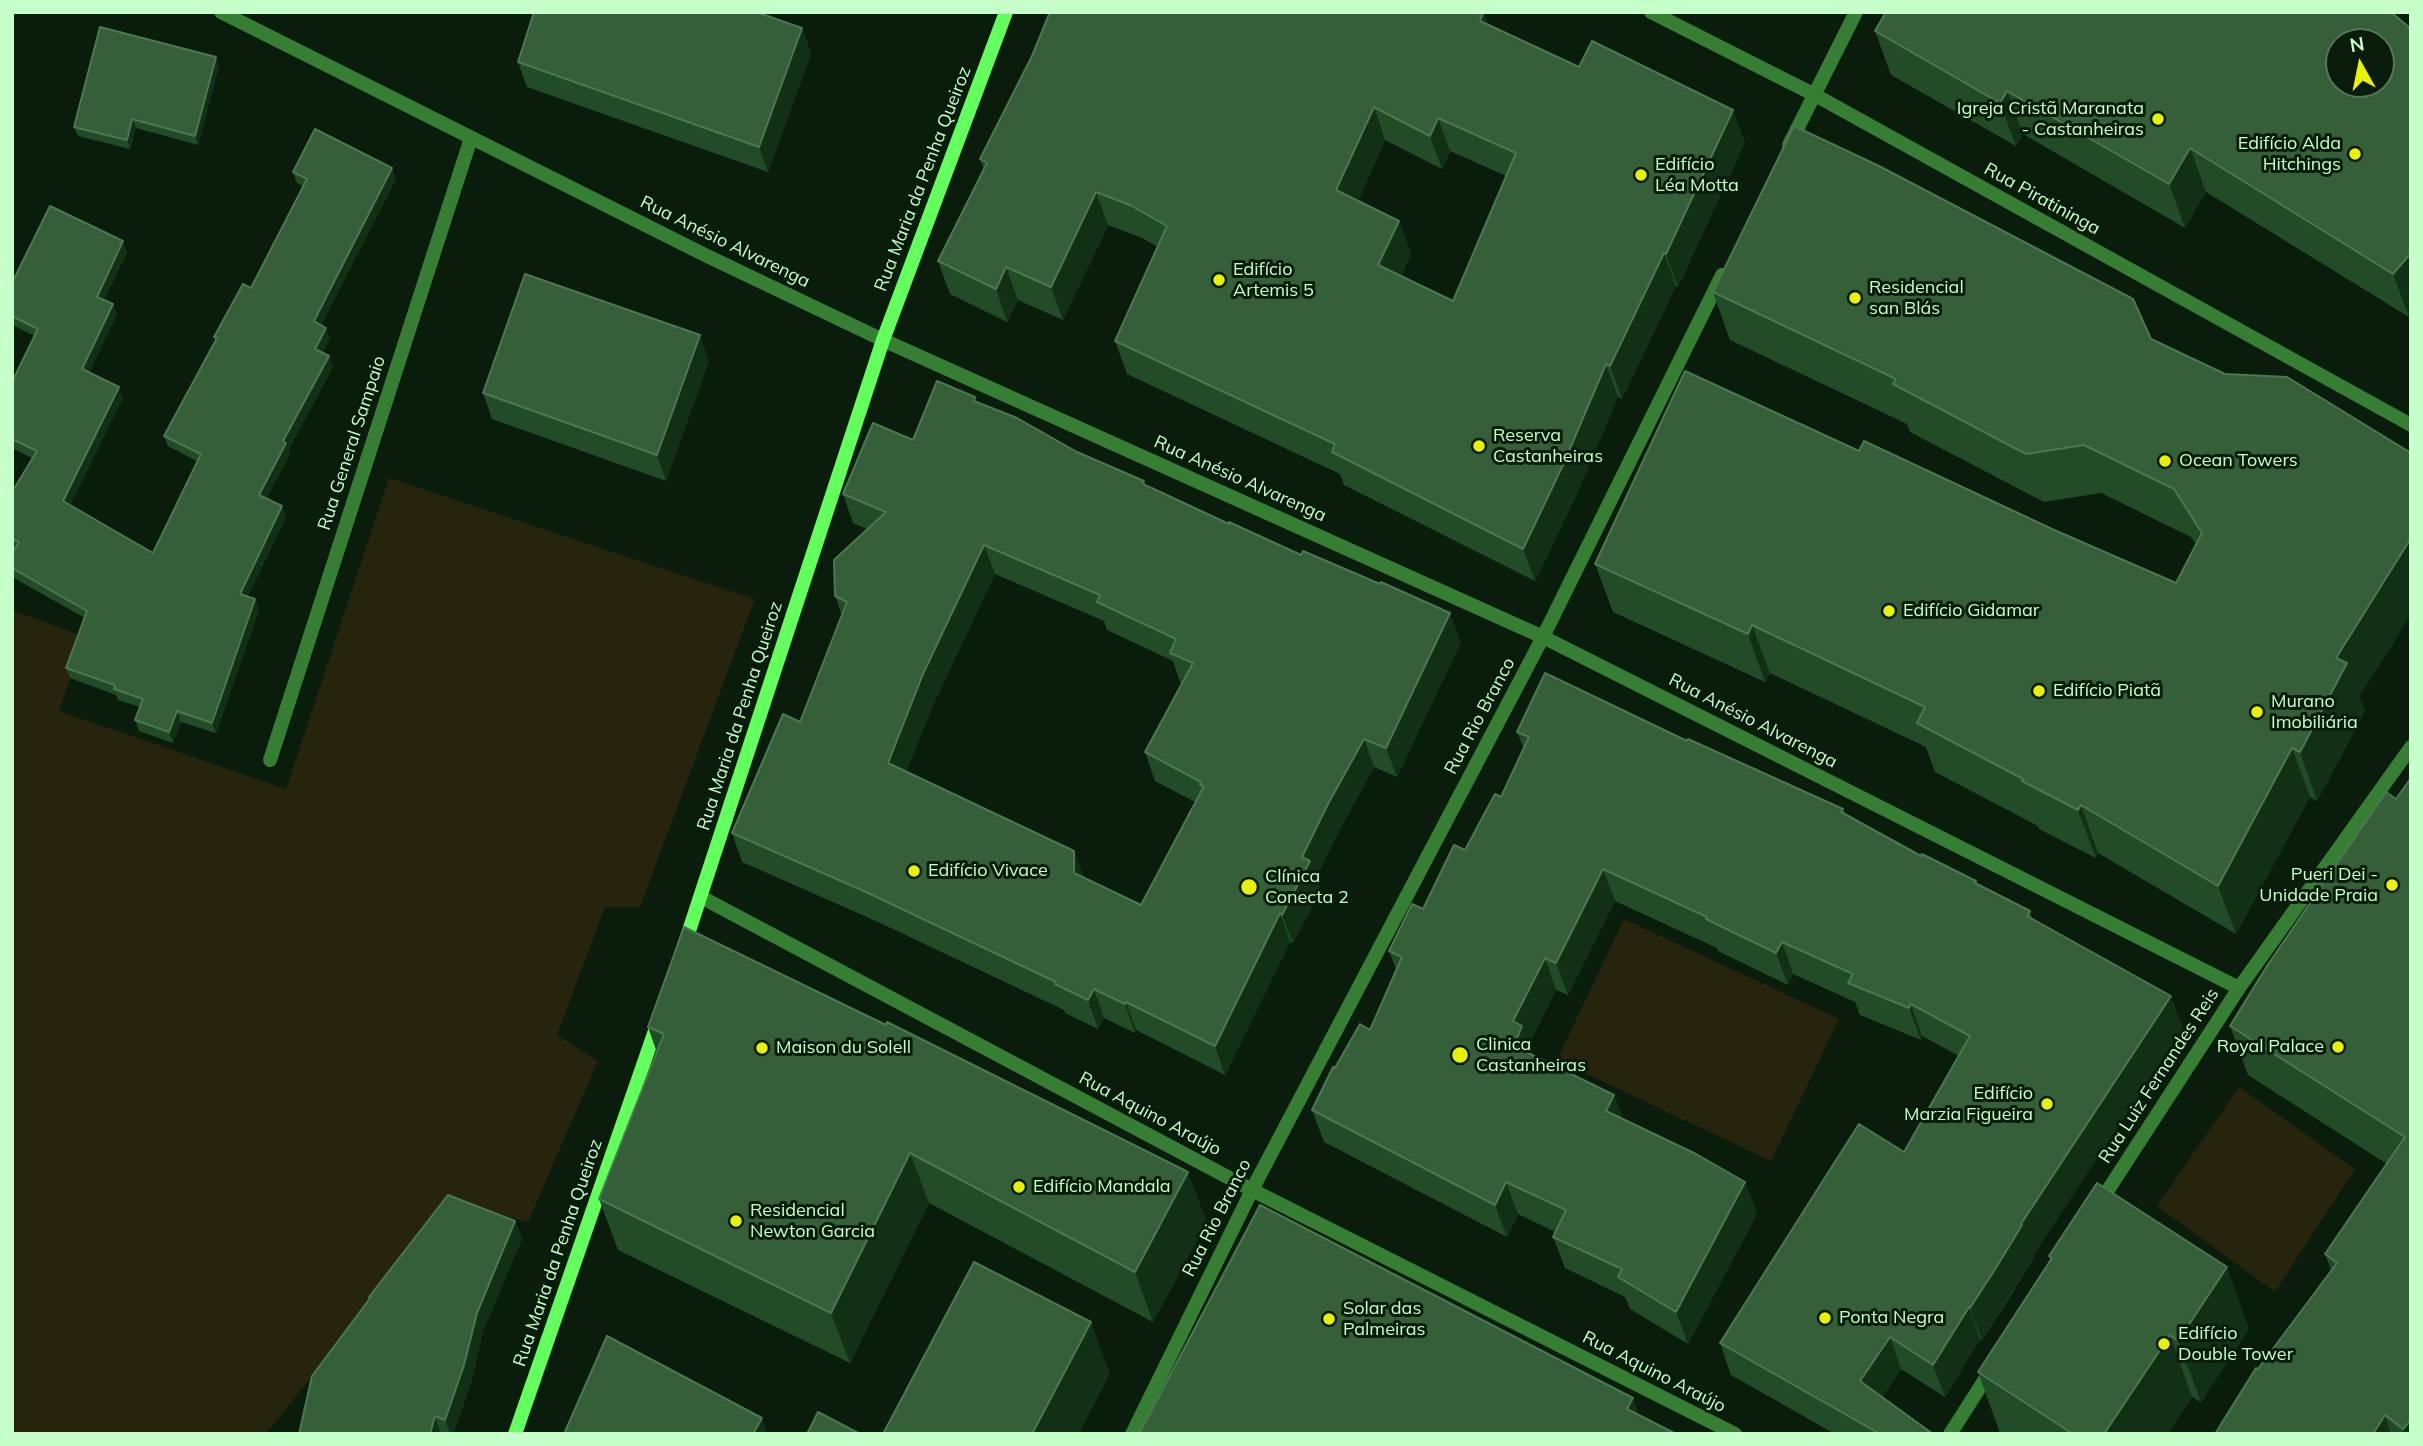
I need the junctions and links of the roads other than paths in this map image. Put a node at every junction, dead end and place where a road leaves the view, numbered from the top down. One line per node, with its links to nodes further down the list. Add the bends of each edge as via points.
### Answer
1 (221, 12): 6 (street, Rua Anésio Alvarenga)
2 (1006, 12): 9 (street, Rua Maria da Penha Queiroz)
3 (1651, 12): 5 (street, Rua Piratininga)
4 (1856, 12): 5 (street)
5 (1815, 95): 7 (street); 10 (street, Rua Piratininga)
6 (471, 138): 9 (street, Rua Anésio Alvarenga); 13 (street, Rua General Sampaio)
7 (1784, 156)
8 (1726, 266): 11 (street, Rua Rio Branco)
9 (883, 340): 11 (street, Rua Anésio Alvarenga); 14 (street, Rua Maria da Penha Queiroz)
10 (2411, 425)
11 (1543, 636): 16 (street, Rua Anésio Alvarenga); 18 (street, Rua Rio Branco)
12 (2411, 747): 16 (street, Rua Luiz Fernandes Reis)
13 (271, 760)
14 (701, 897): 15 (street, Rua Maria da Penha Queiroz); 18 (street, Rua Aquino Araújo)
15 (678, 962)
16 (2239, 988): 19 (street, Rua Luiz Fernandes Reis)
17 (665, 1002): 21 (street, Rua Maria da Penha Queiroz)
18 (1252, 1190): 22 (street, Rua Rio Branco); 23 (street, Rua Aquino Araújo)
19 (2087, 1222)
20 (1996, 1363): 24 (street)
21 (515, 1434)
22 (1132, 1434)
23 (1735, 1434)
24 (1950, 1434)

